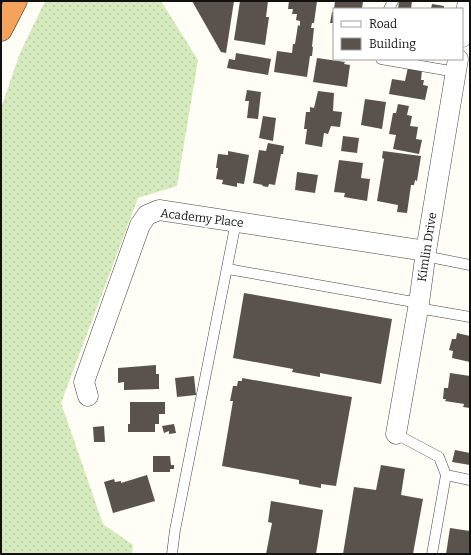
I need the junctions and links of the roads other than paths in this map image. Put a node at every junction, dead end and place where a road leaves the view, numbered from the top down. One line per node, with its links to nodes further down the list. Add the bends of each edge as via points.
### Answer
1 (8, 1): 4 (highway)
2 (16, 1): 5 (highway)
3 (468, 1): 6 (street)
4 (1, 22)
5 (1, 30)
6 (463, 31)
7 (392, 60): 8 (lane)
8 (457, 66): 10 (street, Kimlin Drive)
9 (236, 222): 10 (street, Academy Place); 12 (lane); 15 (street, Academy Place, via 159,210 147,215 140,225 84,382)
10 (425, 253): 11 (lane); 13 (street, Kimlin Drive)
11 (470, 265)
12 (228, 269): 13 (lane); 19 (lane)
13 (419, 305): 14 (lane); 16 (street, Kimlin Drive)
14 (470, 317)
15 (88, 396)
16 (396, 434): 17 (lane, via 439,456)
17 (446, 475): 18 (lane); 20 (lane)
18 (470, 480)
19 (172, 554)
20 (432, 554)

